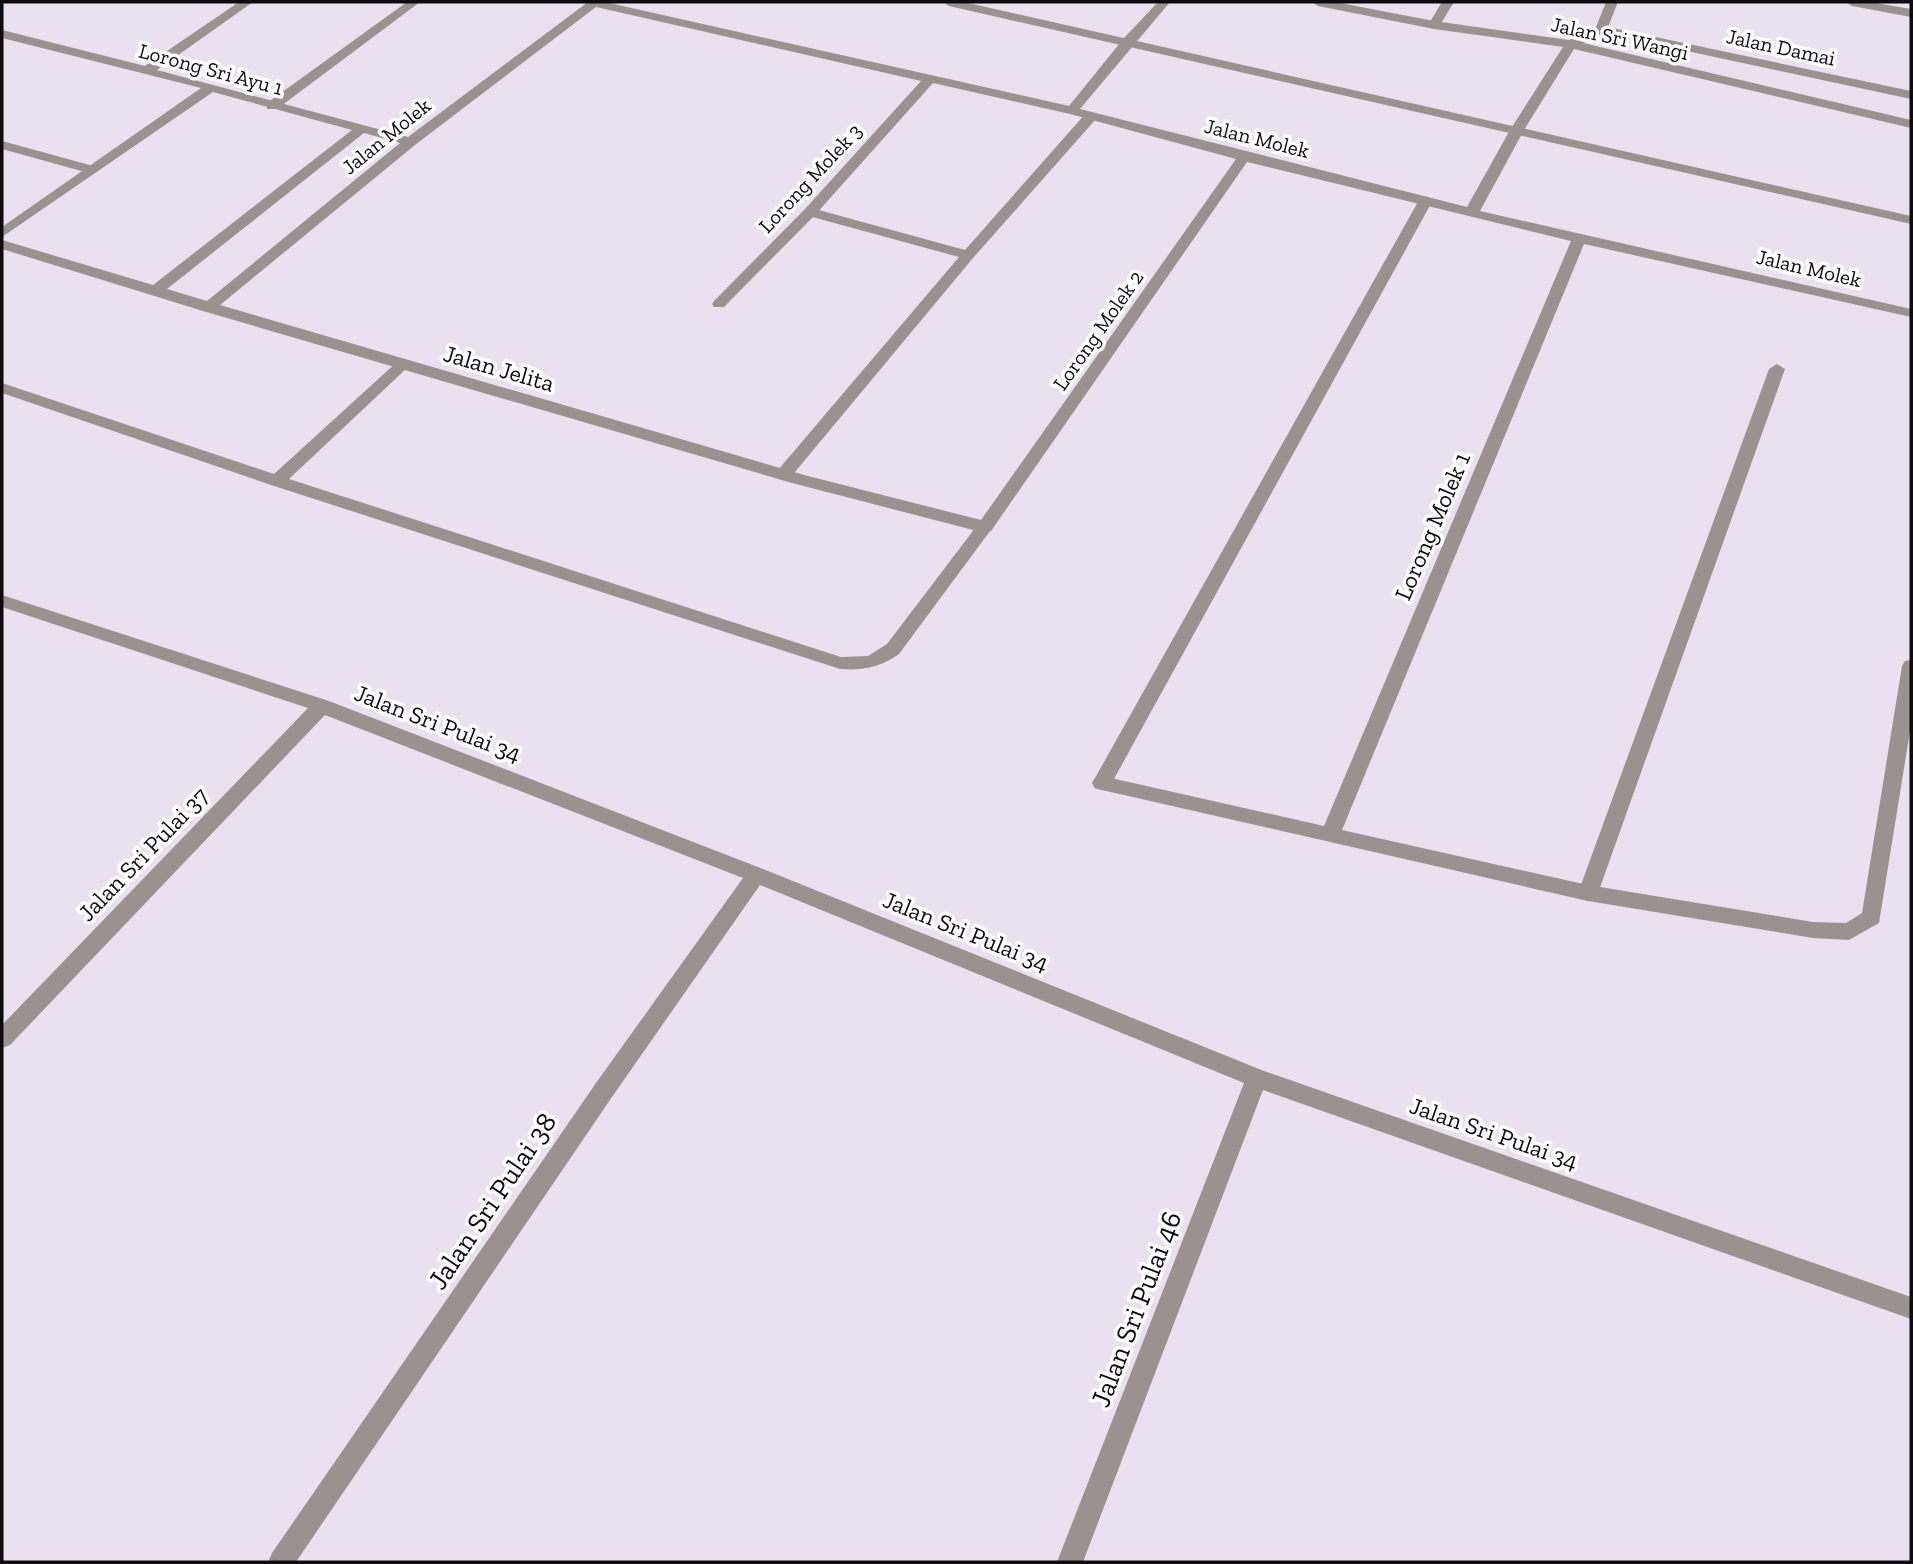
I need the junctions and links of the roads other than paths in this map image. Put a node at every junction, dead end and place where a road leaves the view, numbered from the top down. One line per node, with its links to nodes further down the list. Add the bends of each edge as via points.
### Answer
1 (247, 2): 16 (street)
2 (414, 2): 20 (street)
3 (594, 2): 17 (street, Jalan Molek); 26 (street, Jalan Molek)
4 (949, 2): 14 (street)
5 (1164, 2): 14 (street)
6 (1318, 2): 11 (street, Jalan Sri Wangi)
7 (1448, 2): 11 (street)
8 (1612, 2): 12 (street)
9 (1852, 2): 10 (street)
10 (1911, 13)
11 (1434, 25): 15 (street, Jalan Sri Wangi)
12 (1601, 29): 15 (street); 19 (street, Jalan Damai)
13 (2, 34): 16 (street, Lorong Sri Ayu 1)
14 (1128, 41): 21 (street); 25 (street)
15 (1571, 44): 23 (street, Jalan Sri Wangi); 25 (street)
16 (147, 71): 18 (street, Lorong Sri Ayu 1)
17 (930, 79): 21 (street, Jalan Molek); 31 (street, Lorong Molek 3)
18 (211, 87): 20 (street, Lorong Sri Ayu 1); 29 (street)
19 (1911, 95)
20 (272, 106): 24 (street, Lorong Sri Ayu 1)
21 (1072, 111): 22 (street, Jalan Molek)
22 (1091, 116): 28 (street, Jalan Molek); 37 (street)
23 (1911, 124)
24 (360, 130): 26 (street, Lorong Sri Ayu 1); 38 (street)
25 (1517, 130): 32 (street); 33 (street)
26 (410, 142): 40 (street, Jalan Molek)
27 (2, 145): 29 (street)
28 (1244, 157): 30 (street, Jalan Molek); 47 (street, Lorong Molek 2)
29 (92, 170): 34 (street)
30 (1426, 200): 32 (street, Jalan Molek); 52 (street, via 1102,783)
31 (810, 212): 37 (street); 39 (street, Lorong Molek 3)
32 (1472, 212): 35 (street, Jalan Molek)
33 (1911, 220)
34 (2, 233)
35 (1579, 239): 41 (street, Jalan Molek); 52 (street, Lorong Molek 1)
36 (2, 244): 38 (street, Jalan Jelita)
37 (968, 255): 45 (street)
38 (155, 291): 40 (street, Jalan Jelita)
39 (719, 304)
40 (208, 308): 42 (street, Jalan Jelita)
41 (1911, 313)
42 (402, 364): 45 (street, Jalan Jelita); 46 (street)
43 (1777, 369): 54 (street)
44 (2, 388): 46 (street, Lorong Molek 2)
45 (785, 474): 47 (street, Jalan Jelita)
46 (276, 481): 47 (street, Lorong Molek 2, via 840,663 860,665 879,660 893,649)
47 (985, 527)
48 (2, 600): 50 (street, Jalan Sri Pulai 34)
49 (1911, 666): 51 (street)
50 (322, 705): 53 (street, Jalan Sri Pulai 34); 55 (street, Jalan Sri Pulai 37)
51 (1903, 766): 54 (street, via 1872,917 1849,932)
52 (1331, 832): 54 (street)
53 (756, 875): 56 (street, Jalan Sri Pulai 34); 58 (street, Jalan Sri Pulai 38)
54 (1588, 893)
55 (2, 1039)
56 (1257, 1078): 57 (street, Jalan Sri Pulai 34); 59 (street, Jalan Sri Pulai 46)
57 (1911, 1308)
58 (281, 1562)
59 (1070, 1562)

